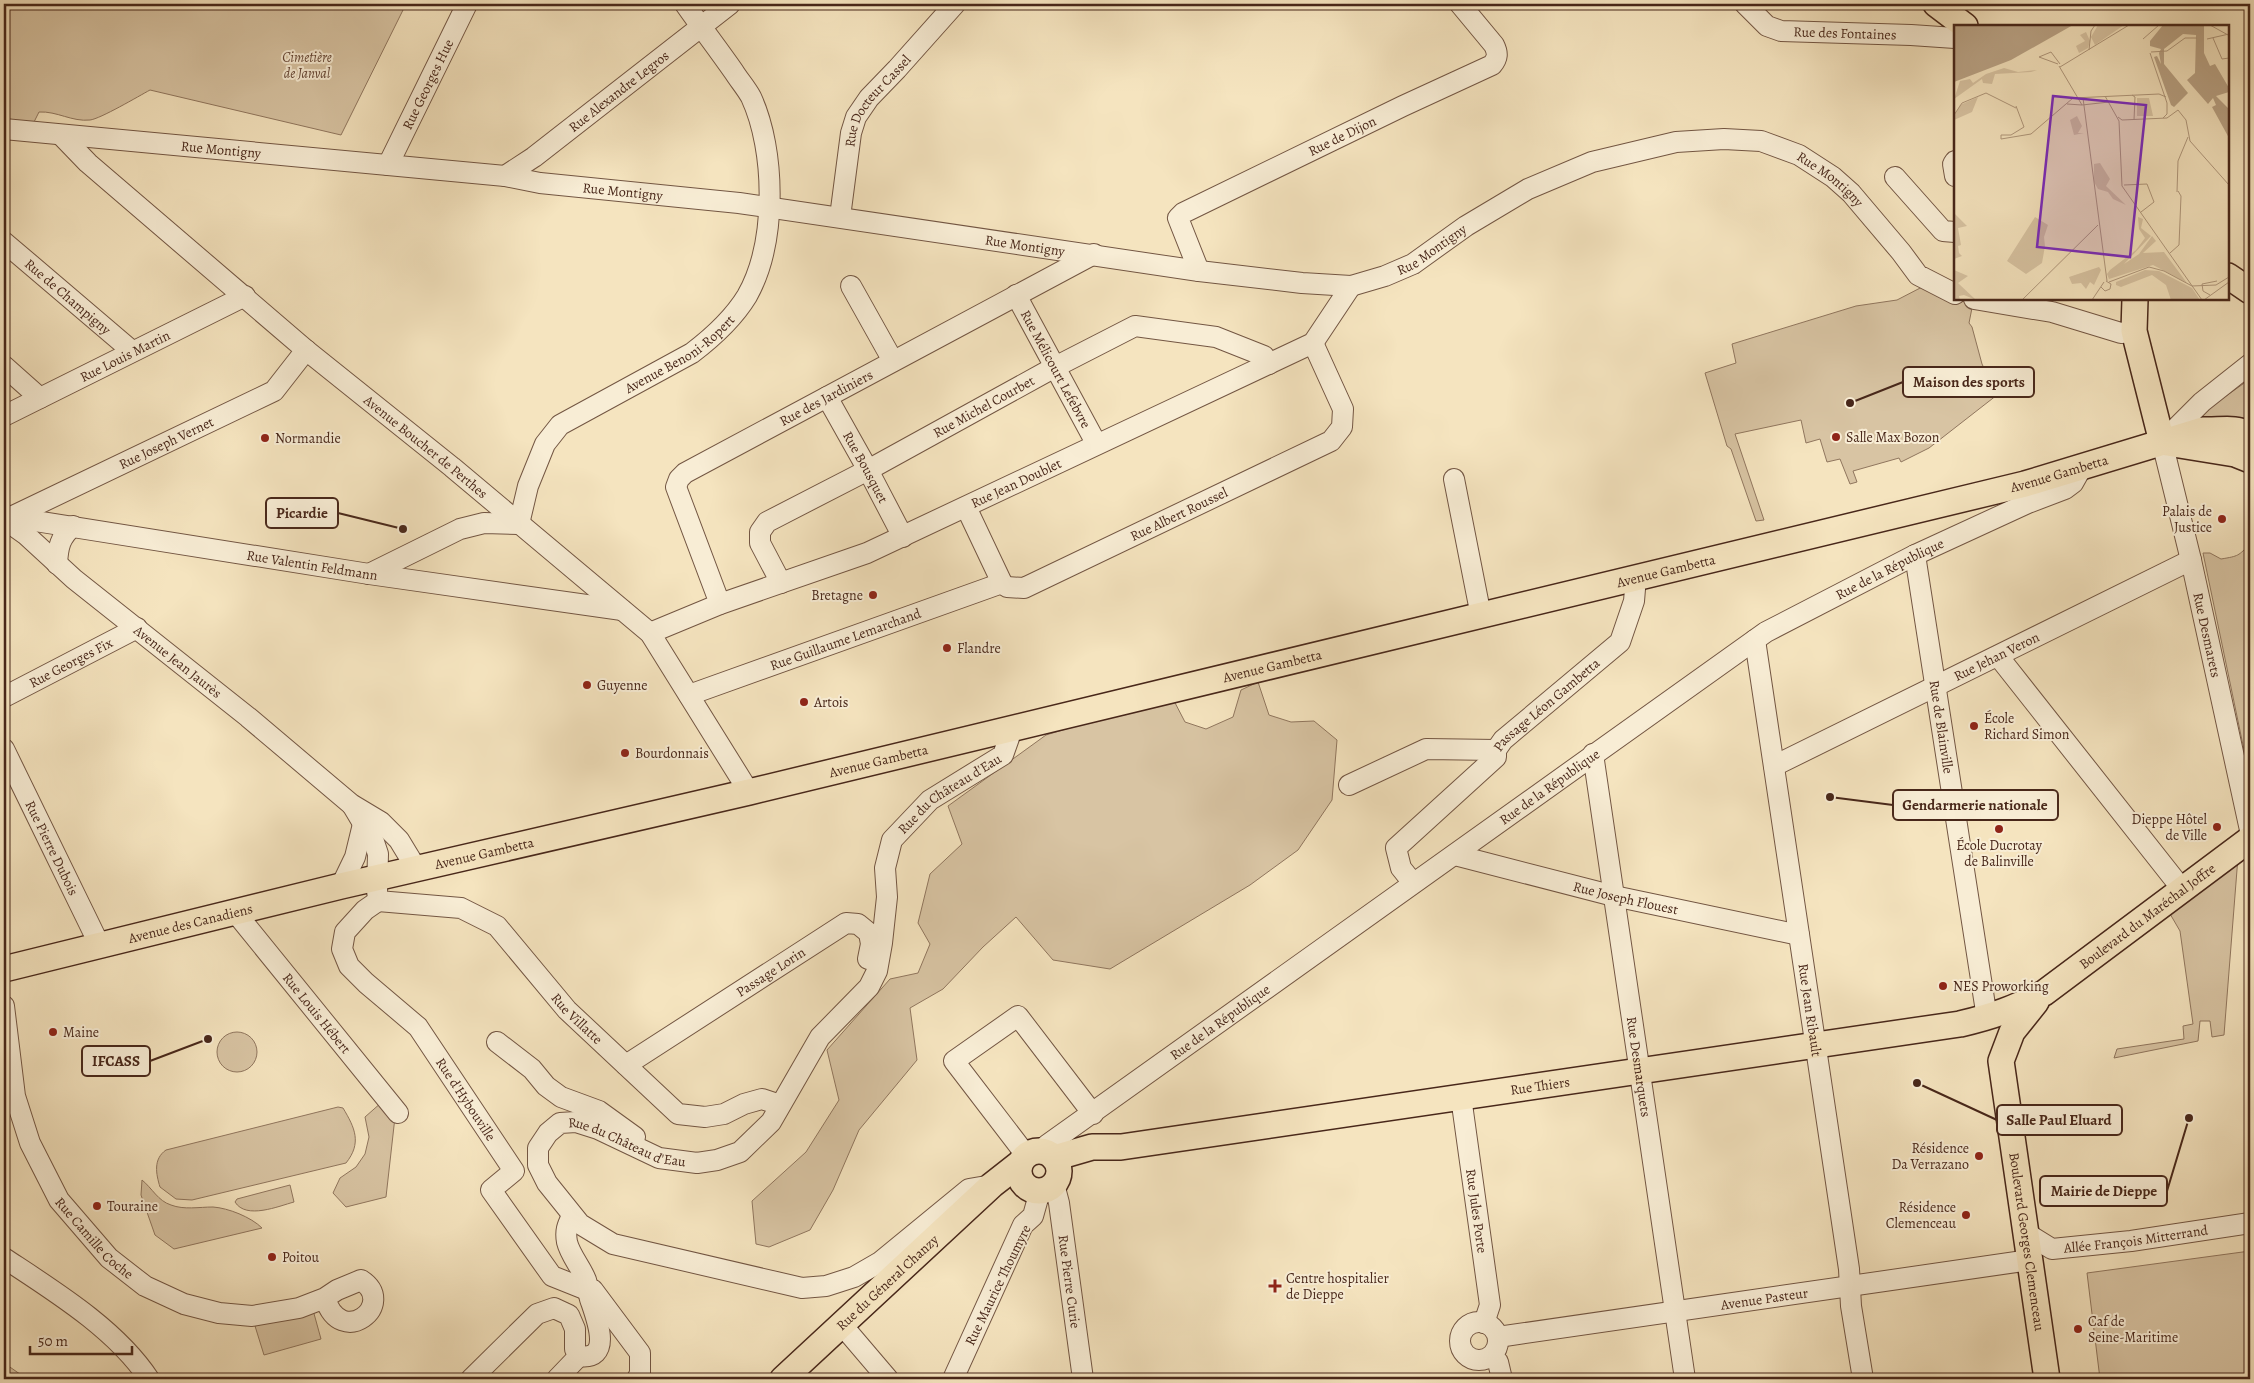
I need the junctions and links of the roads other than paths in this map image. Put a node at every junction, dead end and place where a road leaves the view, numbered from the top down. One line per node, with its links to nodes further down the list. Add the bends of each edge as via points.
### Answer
1 (467, 4): 14 (street, Rue Georges Hue)
2 (685, 4): 9 (street, Avenue Benoni-Ropert)
3 (730, 4): 9 (street, Rue Alexandre Legros)
4 (955, 4): 18 (street, Rue Docteur Cassel, via 869,98 856,117 850,133)
5 (1460, 4): 22 (street, Rue de Dijon, via 1494,45 1497,52 1492,65 1183,213 1178,218 1180,227)
6 (1745, 4): 10 (street, Rue des Fontaines, via 1768,26 1781,31)
7 (1940, 7): 8 (main road); 10 (street, via 1932,25)
8 (1964, 25)
9 (702, 27): 15 (street, Rue Alexandre Legros); 17 (street, Avenue Benoni-Ropert, via 750,96 761,123)
10 (1911, 35): 11 (street, Rue des Fontaines)
11 (1954, 38)
12 (4, 128): 13 (street, Rue Montigny)
13 (61, 135): 14 (street, Rue Montigny); 29 (street, Avenue Boucher de Perthes, via 88,163)
14 (388, 165): 15 (street, Rue Montigny)
15 (506, 176): 17 (street, Rue Montigny, via 540,183)
16 (1896, 177): 19 (street, via 1943,232)
17 (770, 208): 18 (street, Rue Montigny); 53 (street, Avenue Benoni-Ropert, via 757,272 735,312 692,353 560,425 545,444 528,486)
18 (840, 217): 21 (street, Rue Montigny)
19 (1954, 232)
20 (4, 242): 35 (street, Rue de Champigny)
21 (1094, 254): 22 (street, Rue Montigny); 28 (street, Rue des Jardiniers)
22 (1199, 271): 25 (street, Rue Montigny, via 1302,284)
23 (2229, 277): 26 (main road)
24 (851, 286): 36 (street)
25 (1351, 286): 27 (street, Rue Montigny, via 1413,264 1466,226 1528,189 1592,162 1676,142 1724,139 1761,141 1798,155 1833,177 1918,275); 33 (street)
26 (2250, 291)
27 (1954, 293)
28 (1016, 295): 36 (street, Rue des Jardiniers); 40 (street, Rue Mélicourt Lefebvre)
29 (245, 296): 34 (street, Avenue Boucher de Perthes); 35 (street, Rue Louis Martin)
30 (1980, 300): 32 (street, via 2052,312 2121,333)
31 (2135, 300): 32 (main road)
32 (2134, 331): 45 (main road)
33 (1313, 343): 37 (street, Rue Jean Doublet); 62 (street, Rue Albert Roussel, via 1343,409 1342,427 1330,441 1024,588 1008,587)
34 (306, 350): 52 (street, Rue Joseph Vernet, via 274,392); 53 (street, Avenue Boucher de Perthes)
35 (132, 351): 42 (street, Rue Louis Martin)
36 (894, 361): 41 (street, Rue des Jardiniers)
37 (1269, 364): 40 (street, Rue Michel Courbet, via 1264,356 1216,337 1135,326); 46 (street, Rue Jean Doublet)
38 (2250, 364): 45 (street, via 2202,402)
39 (4, 366): 42 (street)
40 (1055, 367): 46 (street, Rue Mélicourt Lefebvre); 48 (street, Rue Michel Courbet)
41 (827, 397): 48 (street, Rue Bousquet); 63 (street, Rue des Jardiniers, via 679,479 676,487)
42 (40, 398): 43 (street, Rue Louis Martin)
43 (4, 416)
44 (2250, 435): 45 (main road, Avenue Gambetta, via 2230,429 2203,430)
45 (2162, 442): 47 (main road); 50 (main road, Avenue Gambetta, via 2082,467); 57 (street, Rue Desmarets)
46 (1096, 443): 51 (street, Rue Jean Doublet)
47 (2245, 454)
48 (868, 470): 55 (street, Rue Bousquet); 61 (street, Rue Michel Courbet, via 767,522 760,532 760,543)
49 (1454, 479): 65 (street)
50 (2026, 494): 56 (street, Rue de la République); 60 (main road, Avenue Gambetta)
51 (966, 508): 55 (street, Rue Jean Doublet); 62 (street)
52 (5, 521): 54 (street, Rue Valentin Feldmann); 58 (street, Avenue Jean Jaurès, via 25,534)
53 (519, 524): 59 (street, via 484,523 460,528); 64 (street, Avenue Boucher de Perthes)
54 (73, 526): 58 (street, via 61,538); 59 (street, Rue Valentin Feldmann)
55 (903, 537): 61 (street, Rue Jean Doublet)
56 (1915, 554): 68 (street, Rue de la République); 70 (street, Rue de Blainville)
57 (2191, 560): 69 (street, Rue Jehan Veron); 82 (street, Rue Desmarets)
58 (57, 564): 66 (street, Avenue Jean Jaurès)
59 (368, 574): 64 (street, Rue Valentin Feldmann)
60 (1630, 580): 65 (main road, Avenue Gambetta); 75 (street, Passage Léon Gambetta, via 1635,589 1634,601 1620,642 1503,740)
61 (781, 583): 63 (street, Rue Jean Doublet)
62 (1002, 583): 71 (street, Rue Guillaume Lemarchand)
63 (720, 604): 67 (street, Rue Jean Doublet)
64 (622, 610): 67 (street, Avenue Boucher de Perthes)
65 (1481, 616): 73 (main road, Avenue Gambetta)
66 (137, 628): 72 (street, Rue Georges Fix); 80 (street, Avenue Jean Jaurès)
67 (650, 633): 71 (street, Avenue Boucher de Perthes)
68 (1755, 640): 76 (street, Rue de la République); 77 (street, Rue Jean Ribault)
69 (1998, 656): 70 (street, Rue Jehan Veron); 89 (street)
70 (1936, 686): 77 (street, Rue Jehan Veron); 98 (street, Rue de Blainville)
71 (688, 695): 79 (street, Avenue Boucher de Perthes)
72 (4, 697)
73 (1008, 730): 79 (main road, Avenue Gambetta); 95 (street, Rue du Château d'Eau, via 1010,738 1004,755 930,800 892,840 885,868 887,897 882,943 877,971)
74 (4, 749): 93 (street, Rue Pierre Dubois)
75 (1496, 750): 78 (street, via 1426,749); 86 (street, Passage Léon Gambetta, via 1496,757 1396,848 1401,868)
76 (1593, 754): 84 (street, Rue de la République); 90 (street, Rue Desmarquets)
77 (1774, 766): 92 (street, Rue Jean Ribault)
78 (1349, 785)
79 (749, 792): 85 (main road, Avenue Gambetta)
80 (351, 804): 81 (street, Avenue Jean Jaurès); 85 (street, Avenue Jean Jaurès, via 381,822 399,840)
81 (363, 824): 87 (street, via 355,857); 88 (street, Avenue Jean Jaurès, via 378,854)
82 (2250, 830)
83 (2250, 839): 89 (main road, Boulevard du Maréchal Joffre)
84 (1455, 855): 86 (street, Rue de la République); 90 (street, Rue Joseph Flouest)
85 (416, 868): 88 (main road, Avenue Gambetta)
86 (1413, 883): 108 (street, Rue de la République)
87 (341, 886): 88 (main road, Avenue des Canadiens); 91 (main road, Avenue des Canadiens)
88 (378, 889): 103 (street, Rue Villatte, via 461,908 497,926 567,1010); 117 (street, Rue d'Hybouville, via 345,932 342,949 349,966 418,1027 514,1172 491,1190 552,1276)
89 (2182, 889): 96 (main road, Boulevard du Maréchal Joffre)
90 (1614, 896): 92 (street, Rue Joseph Flouest); 104 (street, Rue Desmarquets)
91 (235, 912): 93 (main road, Avenue des Canadiens); 107 (street, Rue Louis Hébert)
92 (1799, 935): 101 (street, Rue Jean Ribault)
93 (100, 946): 94 (main road, Avenue des Canadiens)
94 (4, 969)
95 (869, 986): 103 (street, Passage Lorin, via 864,979 871,944 869,933 858,924 846,923); 106 (street, Rue du Château d'Eau, via 820,1037)
96 (2044, 992): 98 (main road, Boulevard du Maréchal Joffre, via 2016,1008); 102 (main road, Boulevard du Maréchal Joffre, via 2017,1024)
97 (4, 1006): 119 (street, Rue Camille Coche, via 14,1096 30,1143 59,1200 109,1258 145,1286 184,1304 219,1313 252,1316 299,1308)
98 (1988, 1018): 99 (main road, Rue Thiers)
99 (1960, 1024): 101 (main road, Rue Thiers); 102 (main road, via 1979,1030)
100 (497, 1042): 109 (street, via 561,1097 599,1111)
101 (1815, 1046): 104 (main road, Rue Thiers); 118 (street, Rue Jean Ribault)
102 (2003, 1054): 114 (main road, Boulevard Georges Clemenceau)
103 (626, 1065): 106 (street, Rue Villatte, via 678,1114 705,1117 724,1114 762,1099)
104 (1640, 1072): 105 (main road, Rue Thiers); 120 (street, Rue Desmarquets)
105 (1461, 1097): 110 (main road, Rue Thiers, via 1120,1147 1092,1147); 121 (street, Rue Jules Porte, via 1490,1305)
106 (780, 1105): 109 (street, Rue du Château d'Eau, via 771,1122 740,1152 697,1163)
107 (398, 1113)
108 (1093, 1114): 110 (street, Rue de la République, via 1046,1145); 110 (street, via 1018,1016 954,1061)
109 (659, 1158): 112 (street, Rue du Château d'Eau, via 598,1129 576,1122 560,1123 538,1148 538,1165)
110 (1040, 1170): 111 (main road); 132 (street, Rue Maurice Thoumyre, via 1033,1216 1023,1225); 133 (street, Rue Pierre Curie, via 1059,1202)
111 (992, 1184): 112 (street, Rue du Château d'Eau, via 969,1189 880,1262 854,1277 826,1286 802,1288 613,1244); 122 (main road, Rue du Géneral Chanzy)
112 (572, 1216): 117 (street, via 565,1228 568,1244)
113 (2250, 1223): 114 (street, Allée François Mitterrand, via 2052,1249)
114 (2026, 1233): 116 (main road, Boulevard Georges Clemenceau)
115 (4, 1258): 126 (street, via 60,1295 124,1347)
116 (2030, 1260): 118 (street, Avenue Pasteur); 137 (main road, Boulevard Georges Clemenceau)
117 (587, 1285): 124 (street, via 600,1341 593,1355); 129 (street, via 640,1353)
118 (1850, 1286): 120 (street, Avenue Pasteur); 136 (street, Rue Jean Ribault)
119 (324, 1298)
120 (1675, 1312): 123 (street, Avenue Pasteur); 135 (street, Rue Desmarquets)
121 (1484, 1323): 123 (street, via 1493,1328); 125 (street, via 1474,1323 1466,1328 1461,1346 1474,1360)
122 (842, 1325): 130 (main road, Rue du Géneral Chanzy); 131 (street)
123 (1498, 1337): 125 (street, via 1497,1348)
124 (579, 1356): 127 (street, via 569,1315 554,1308 537,1314); 128 (street)
125 (1491, 1357): 134 (street, via 1498,1362)
126 (149, 1379)
127 (470, 1379)
128 (557, 1379)
129 (637, 1379)
130 (783, 1379)
131 (888, 1379)
132 (953, 1379)
133 (1083, 1379)
134 (1502, 1379)
135 (1685, 1379)
136 (1862, 1379)
137 (2047, 1379)

